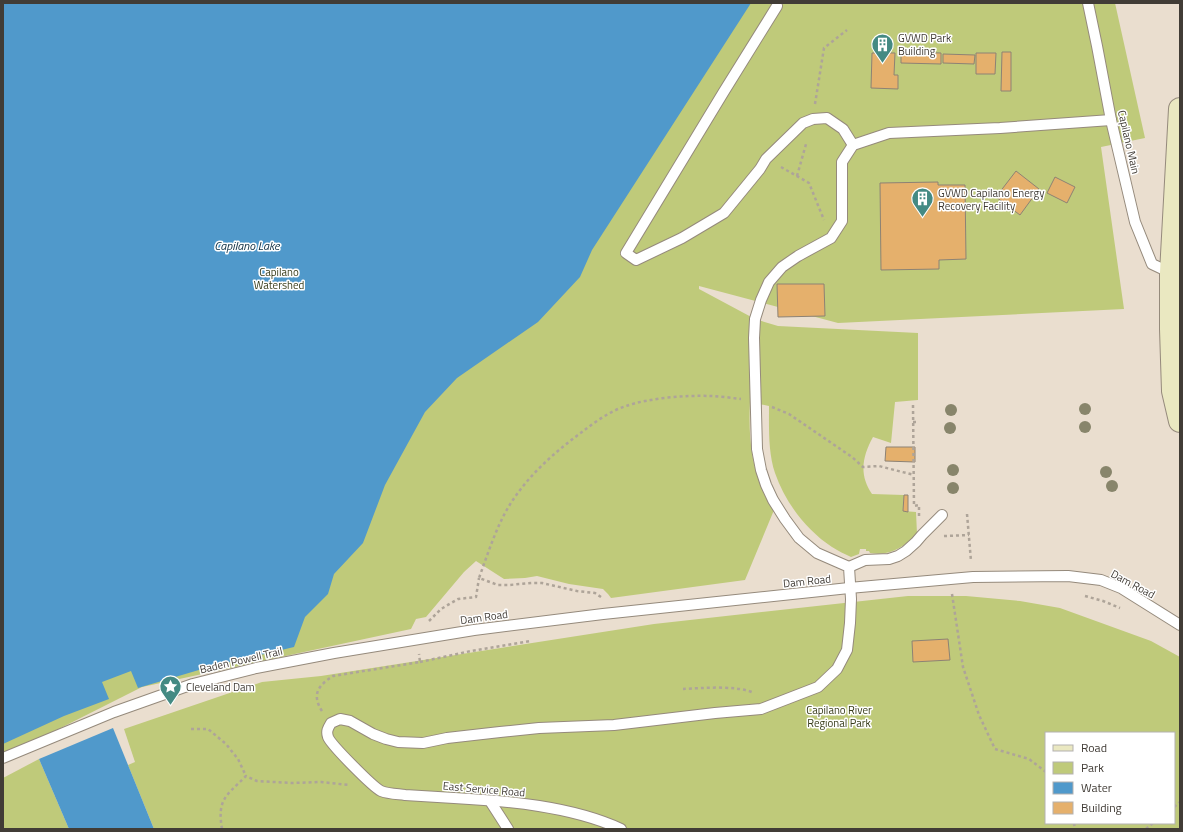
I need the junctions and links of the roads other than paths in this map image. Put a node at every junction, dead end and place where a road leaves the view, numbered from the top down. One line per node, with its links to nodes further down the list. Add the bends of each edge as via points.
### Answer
1 (1088, 3): 4 (lane, Capilano Main)
2 (777, 6): 5 (lane, via 626,253 636,260 682,238 724,213 766,159 804,123 827,118 843,129)
3 (1180, 110): 6 (street)
4 (1111, 120): 5 (lane, via 889,133); 6 (lane, Capilano Main, via 1135,222 1152,264)
5 (853, 145): 9 (lane, via 842,162 842,220 831,238 782,267 769,282 755,319 754,338 757,449 766,485 799,538 817,552)
6 (1171, 273): 7 (street, via 1174,391)
7 (1180, 421)
8 (942, 515): 9 (lane, via 916,542 898,556 865,560)
9 (849, 567): 10 (lane)
10 (849, 588): 11 (lane, Dam Road, via 973,577 1068,576 1102,580 1121,588); 12 (lane, Dam Road, via 603,614); 14 (lane, East Service Road, via 850,623 847,650 837,669 818,687 761,709 614,725 547,727 423,743 386,739 350,721 340,720 331,723 327,731 329,738 352,764 381,791)
11 (1180, 626)
12 (425, 638): 13 (lane, Baden Powell Trail, via 256,668 194,684 114,712)
13 (3, 758)
14 (490, 801): 15 (lane); 16 (lane, East Service Road, via 534,805 575,814)
15 (508, 829)
16 (621, 829)

